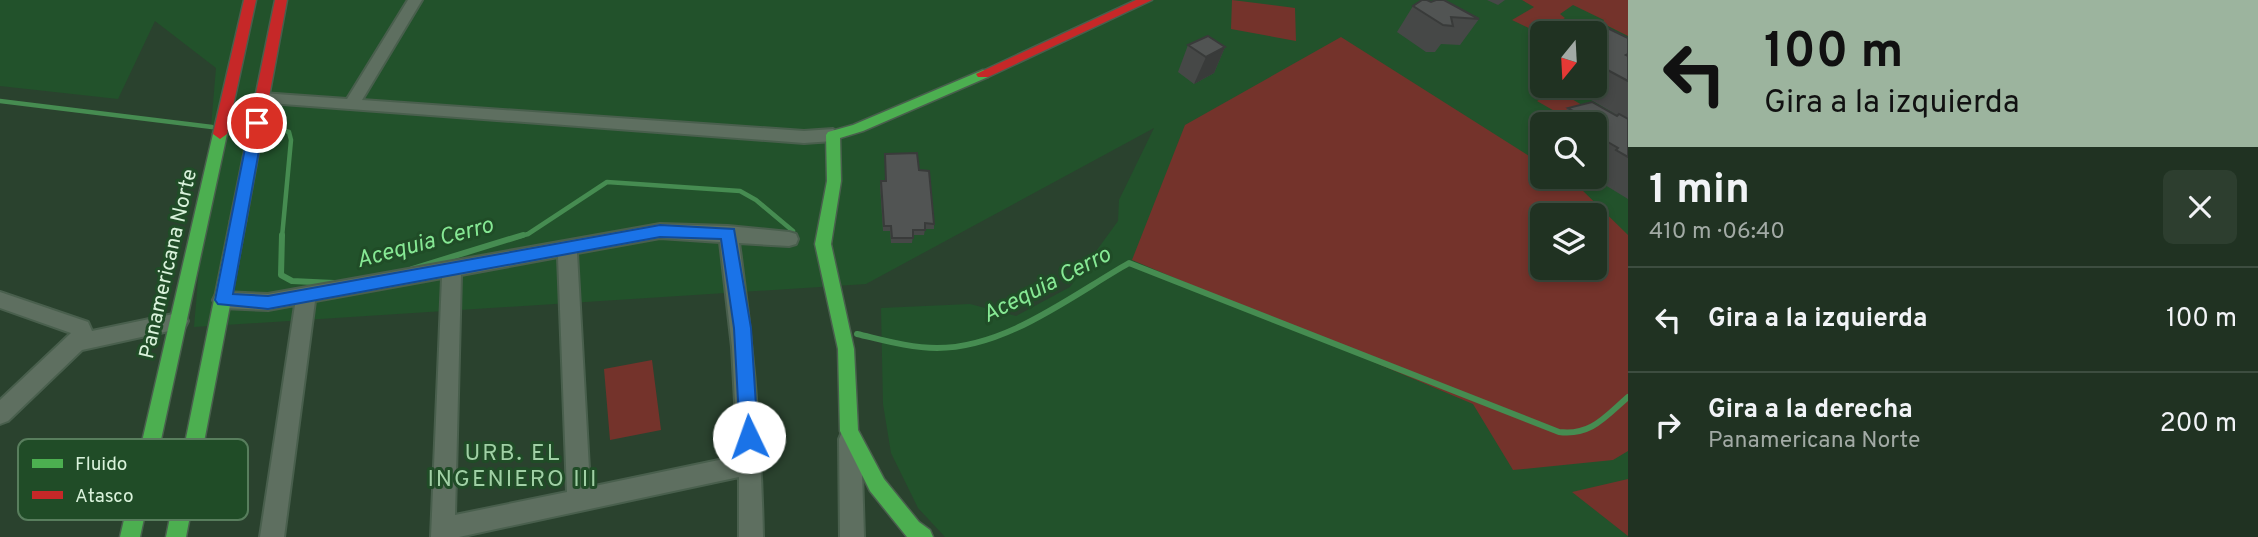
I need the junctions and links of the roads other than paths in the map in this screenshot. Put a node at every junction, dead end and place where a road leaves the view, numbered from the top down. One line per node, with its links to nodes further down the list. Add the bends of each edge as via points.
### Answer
1 (250, 0): 7 (main road, Panamericana Norte)
2 (282, 0): 8 (main road)
3 (415, 0): 10 (street)
4 (1146, 0): 11 (main road, via 906,108)
5 (295, 11): 8 (main road)
6 (229, 21): 7 (main road)
7 (236, 62): 19 (main road, Panamericana Norte)
8 (268, 64): 9 (main road)
9 (262, 98): 10 (street); 18 (main road)
10 (351, 105): 11 (street, via 804,137)
11 (833, 135): 22 (main road, via 834,181 822,244 844,339)
12 (728, 233): 13 (street); 14 (street, via 660,231); 25 (street, via 742,328)
13 (789, 239)
14 (567, 248): 15 (street); 26 (street)
15 (452, 268): 16 (street); 27 (street)
16 (306, 296): 18 (street, via 268,302); 28 (street)
17 (0, 300): 20 (street, via 81,328)
18 (223, 300): 24 (main road)
19 (178, 321): 20 (street); 23 (main road, Panamericana Norte)
20 (76, 343): 21 (street)
21 (0, 414)
22 (849, 431): 30 (street); 31 (main road, via 877,485)
23 (152, 439)
24 (195, 439)
25 (751, 464): 26 (street); 29 (street)
26 (579, 501): 27 (street)
27 (443, 533)
28 (272, 537)
29 (751, 537)
30 (852, 537)
31 (923, 537)

